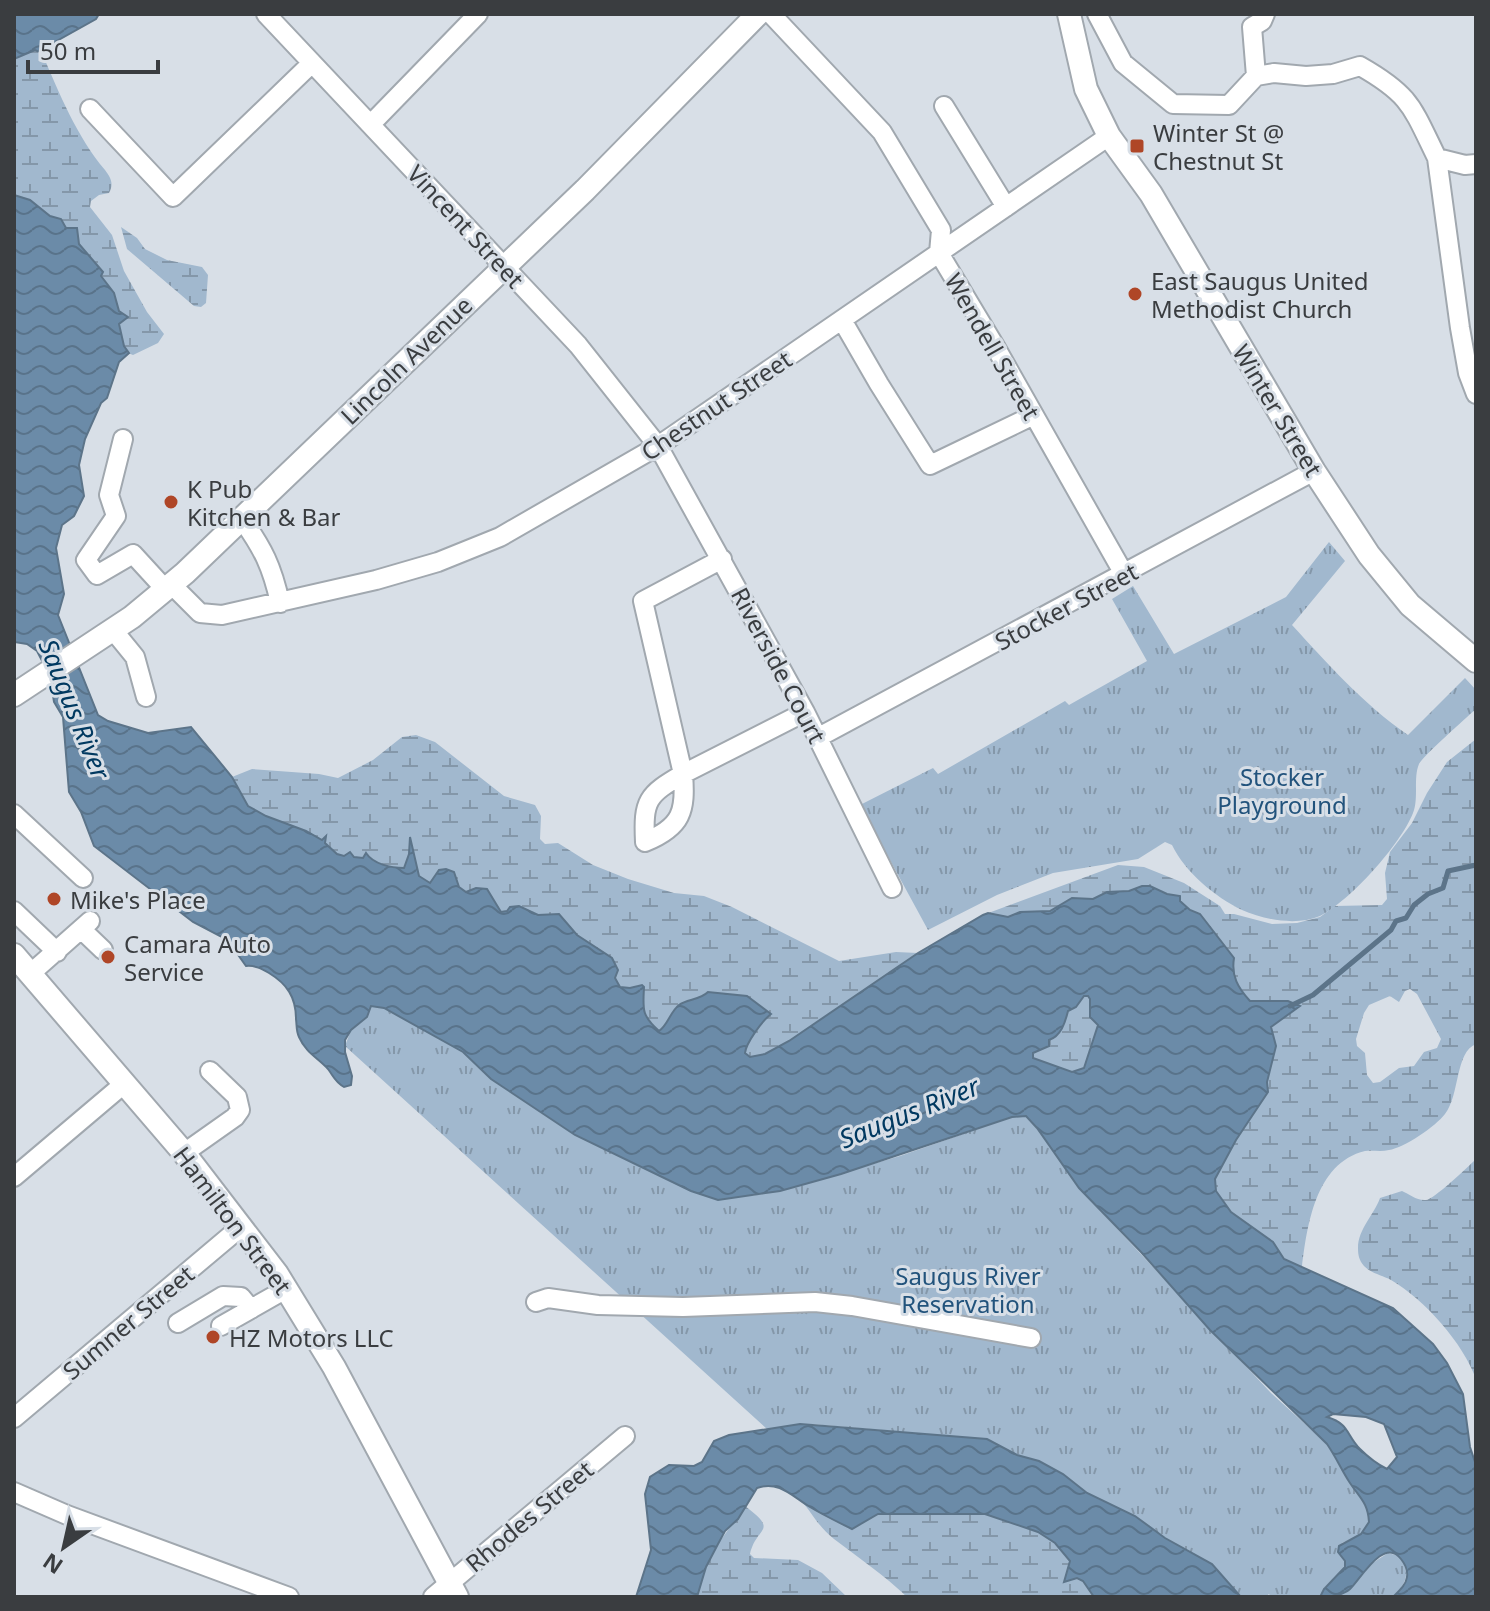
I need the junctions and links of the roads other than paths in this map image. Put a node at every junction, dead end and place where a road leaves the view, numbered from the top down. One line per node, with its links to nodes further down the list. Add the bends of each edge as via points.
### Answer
1 (266, 14): 8 (street, Vincent Street)
2 (478, 14): 12 (street)
3 (758, 14): 18 (main road, Lincoln Avenue)
4 (771, 14): 17 (street, Wendell Street, via 882,132 941,230)
5 (1069, 14): 13 (main road, via 1086,89)
6 (1097, 14): 9 (street, via 1123,63 1173,104 1229,105)
7 (1252, 18): 9 (street)
8 (312, 63): 11 (street, via 173,197); 12 (street, Vincent Street)
9 (1256, 76): 14 (street, via 1333,74 1360,66 1410,102)
10 (944, 106): 16 (street)
11 (90, 109)
12 (371, 124): 18 (street, Vincent Street)
13 (1109, 136): 16 (street, Chestnut Street); 24 (main road, Winter Street, via 1151,194)
14 (1437, 158): 15 (street); 20 (street, via 1460,328)
15 (1476, 164)
16 (1006, 207): 17 (street, Chestnut Street)
17 (939, 253): 19 (street, Chestnut Street); 21 (street, Wendell Street)
18 (503, 266): 23 (street, Vincent Street, via 578,345); 25 (main road, Lincoln Avenue)
19 (842, 320): 21 (street, via 930,465); 23 (street, Chestnut Street)
20 (1476, 394)
21 (1034, 415): 27 (street, Wendell Street)
22 (123, 439): 28 (street, via 109,495 116,516 86,560 97,575 133,554)
23 (658, 446): 26 (street, Riverside Court); 29 (street, Chestnut Street, via 470,550)
24 (1314, 471): 27 (street, Stocker Street); 31 (main road, Winter Street, via 1369,555 1410,605)
25 (242, 519): 28 (main road, Lincoln Avenue); 29 (street, via 272,570)
26 (722, 559): 34 (street, Riverside Court); 34 (street, via 643,601 683,774)
27 (1124, 574): 35 (street, Stocker Street)
28 (169, 588): 29 (street, Chestnut Street, via 208,616); 30 (main road, Lincoln Avenue)
29 (280, 603)
30 (113, 630): 32 (main road, Lincoln Avenue); 33 (street, via 135,657)
31 (1476, 661)
32 (14, 695)
33 (146, 697)
34 (805, 712): 35 (street, Riverside Court)
35 (817, 738): 38 (street, Riverside Court)
36 (14, 814): 37 (street)
37 (83, 878)
38 (892, 888)
39 (14, 911): 41 (street)
40 (103, 950): 41 (street, via 86,925)
41 (57, 952): 43 (street)
42 (14, 955): 43 (main road, Hamilton Street)
43 (30, 974): 45 (main road, Hamilton Street)
44 (210, 1071): 46 (street, via 238,1099 240,1110)
45 (125, 1083): 46 (main road, Hamilton Street); 47 (street)
46 (184, 1153): 48 (main road, Hamilton Street)
47 (14, 1177)
48 (242, 1226): 49 (main road, Hamilton Street); 55 (street, Sumner Street)
49 (286, 1289): 51 (street); 58 (main road, Hamilton Street, via 334,1367)
50 (536, 1302): 54 (street, via 555,1298 683,1307 815,1302)
51 (251, 1309): 52 (street, via 241,1297 227,1295); 53 (street)
52 (178, 1323)
53 (221, 1326)
54 (1031, 1338)
55 (14, 1418)
56 (625, 1436): 58 (street, Rhodes Street)
57 (14, 1492): 59 (street)
58 (447, 1592)
59 (289, 1597)

